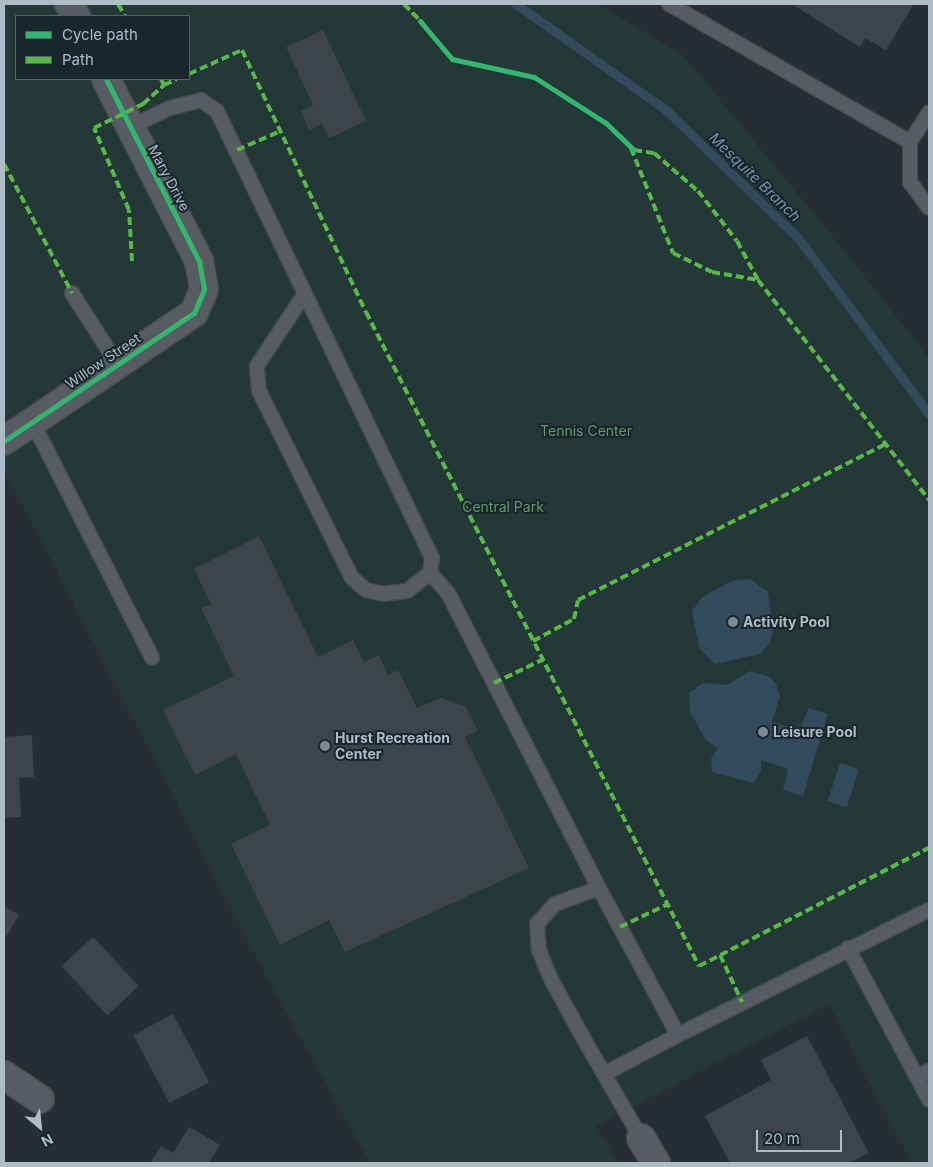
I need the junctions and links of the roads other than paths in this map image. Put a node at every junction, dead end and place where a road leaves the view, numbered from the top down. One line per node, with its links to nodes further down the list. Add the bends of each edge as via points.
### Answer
1 (69, 4): 3 (street)
2 (669, 4): 7 (lane)
3 (75, 15)
4 (106, 80): 6 (street, Mary Drive)
5 (929, 113): 7 (lane)
6 (130, 127): 9 (street, Mary Drive, via 200,261); 11 (lane, via 170,108 201,100 217,110)
7 (910, 142): 8 (lane, via 910,182)
8 (929, 208)
9 (204, 289): 12 (street, Willow Street, via 194,313)
10 (72, 294): 12 (lane)
11 (304, 296): 15 (lane, via 432,558); 15 (lane, via 257,366 259,391 352,578 366,590 384,594 407,591)
12 (117, 364): 13 (street, Willow Street)
13 (33, 423): 14 (street, Willow Street); 16 (lane)
14 (4, 441)
15 (430, 573): 17 (lane, via 448,593)
16 (152, 658)
17 (599, 888): 21 (lane); 23 (lane, via 554,904 537,924 539,950 551,979)
18 (926, 911): 19 (lane); 20 (lane)
19 (929, 924)
20 (848, 948): 21 (lane); 24 (lane)
21 (678, 1034): 23 (lane)
22 (4, 1074): 25 (street)
23 (604, 1074): 27 (lane)
24 (923, 1074): 26 (lane)
25 (40, 1099)
26 (929, 1100)
27 (641, 1138): 28 (street)
28 (656, 1163)

